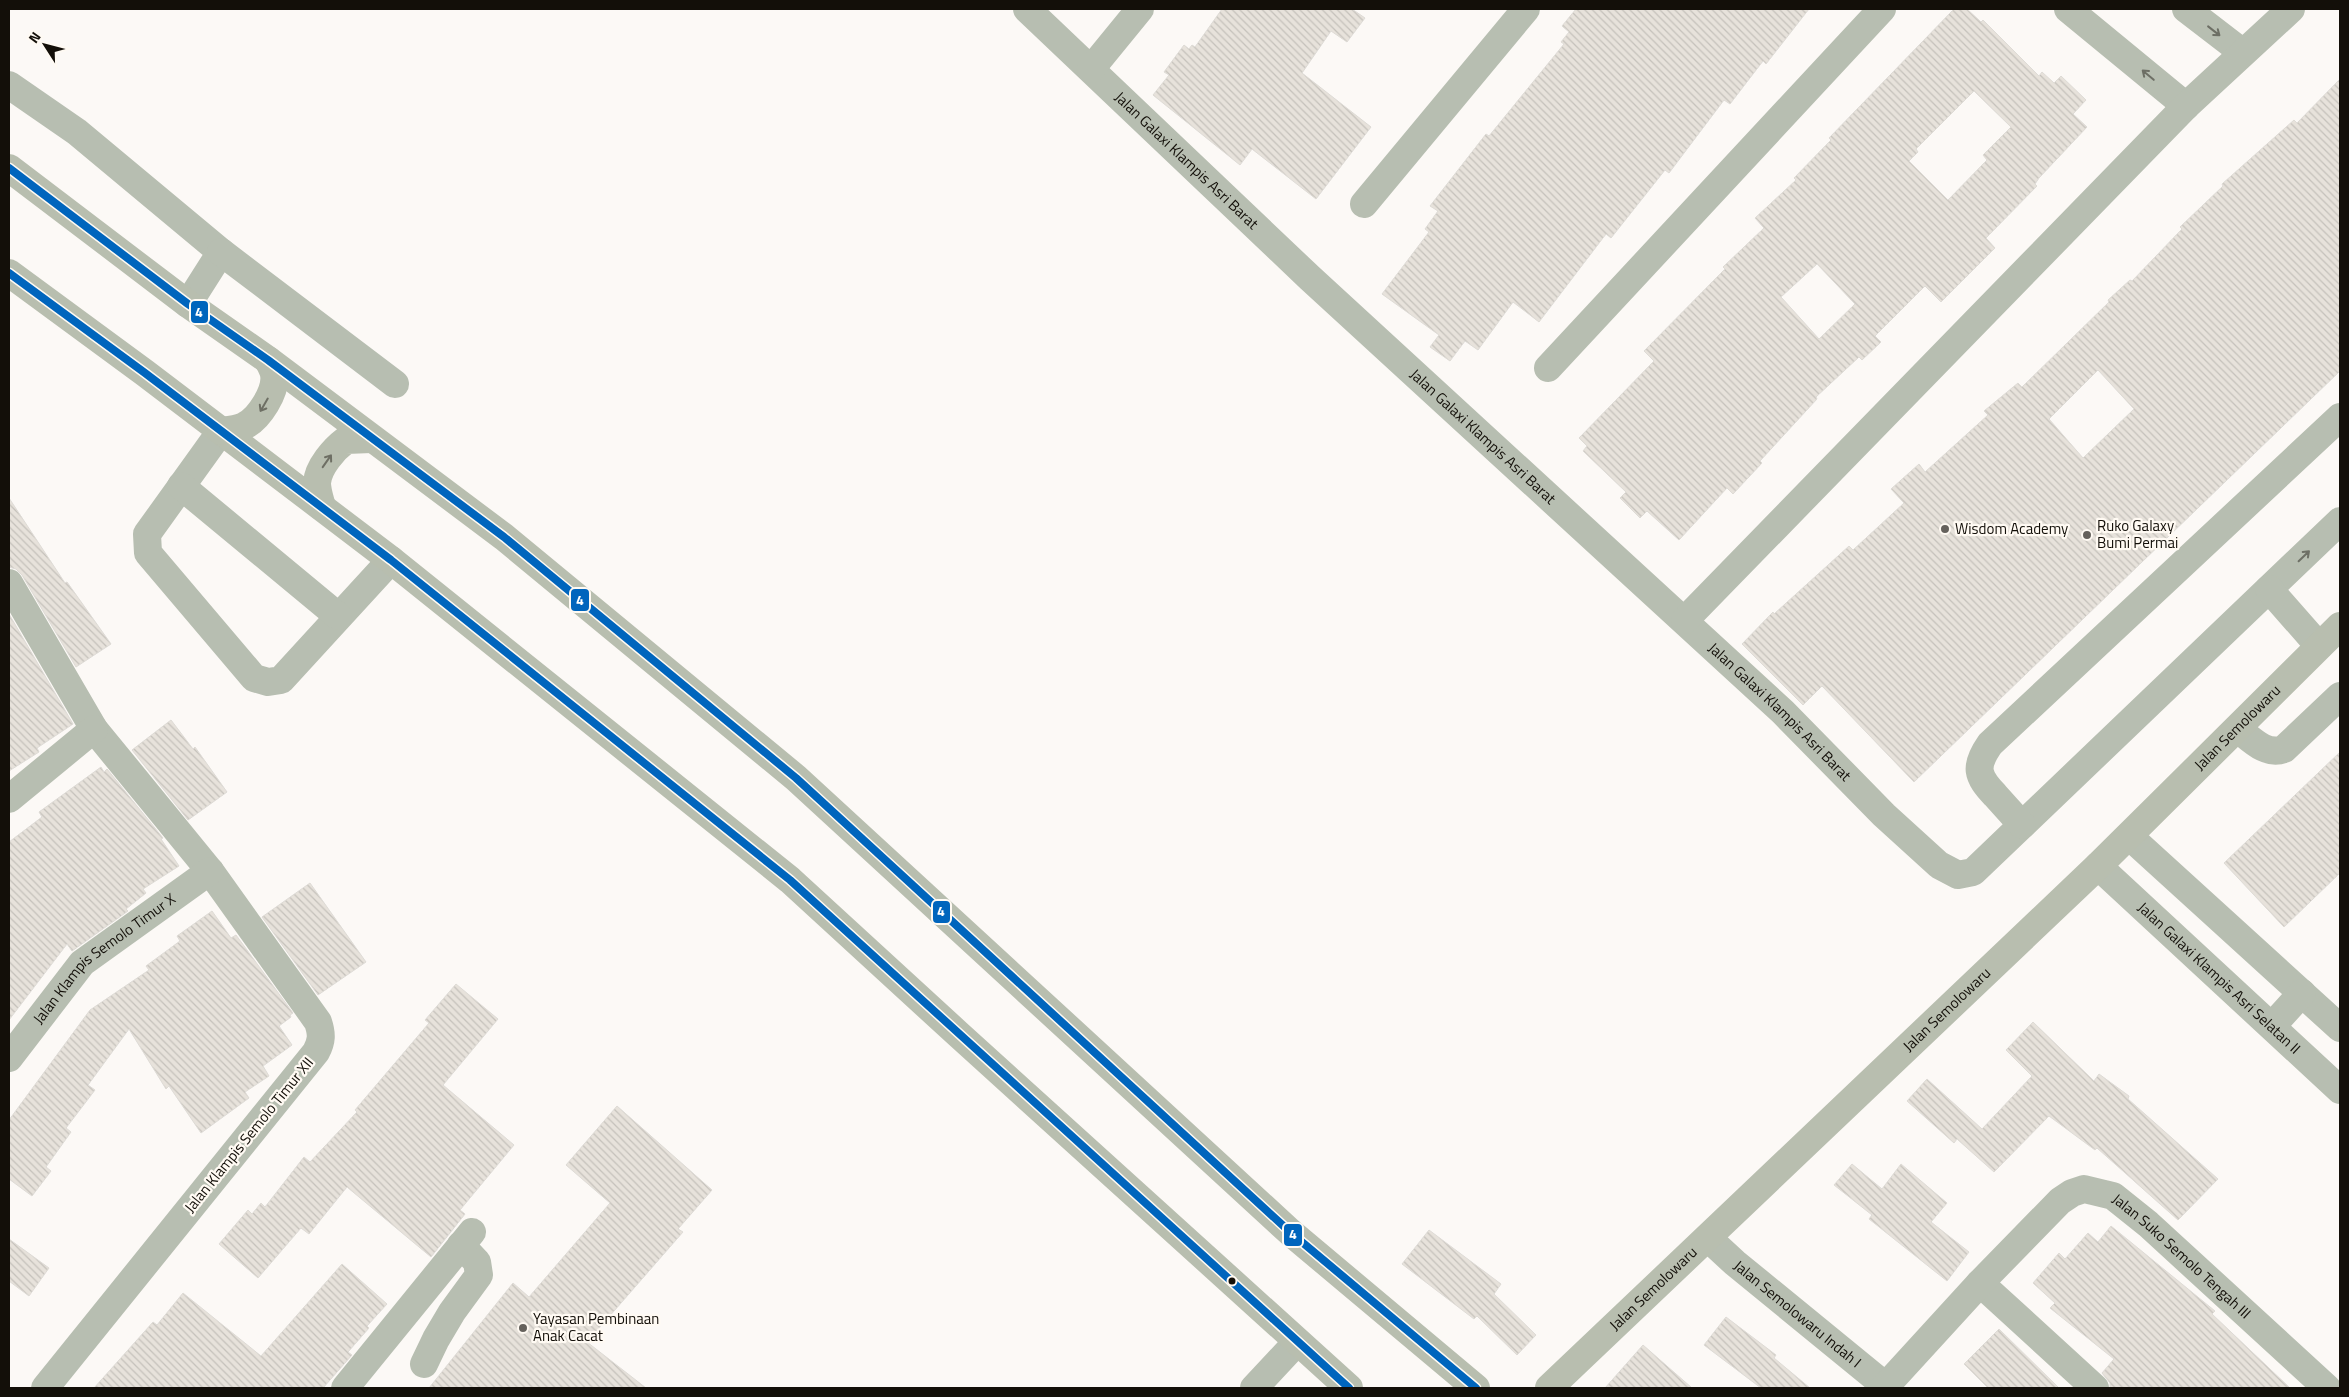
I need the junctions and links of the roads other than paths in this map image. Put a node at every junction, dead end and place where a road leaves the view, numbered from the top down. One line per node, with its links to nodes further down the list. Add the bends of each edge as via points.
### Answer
1 (1028, 9): 9 (street, Jalan Galaxi Klampis Asri Barat)
2 (1140, 9): 9 (street)
3 (1526, 9): 13 (street)
4 (1882, 9): 18 (street)
5 (2068, 9): 11 (street, one-way to 5)
6 (2186, 9): 8 (street, one-way to 8)
7 (2291, 9): 8 (street)
8 (2242, 52): 11 (street)
9 (1091, 69): 30 (street, Jalan Galaxi Klampis Asri Barat, via 1310,278)
10 (9, 85): 14 (street, via 76,132)
11 (2186, 106): 30 (street)
12 (9, 168): 16 (main road)
13 (1364, 204)
14 (221, 252): 16 (street); 19 (street)
15 (9, 273): 21 (main road)
16 (188, 304): 17 (main road)
17 (268, 360): 21 (main road, one-way to 21, via 274,380 259,413 243,427); 22 (main road)
18 (1548, 368)
19 (395, 384)
20 (2340, 417): 37 (street, via 1990,744 1979,766 1982,781)
21 (221, 431): 23 (street); 24 (main road)
22 (371, 439): 24 (main road, one-way to 22, via 317,483 322,468 346,440); 55 (main road, via 504,537 796,778 1290,1232)
23 (181, 486): 29 (street); 29 (street, via 147,534 148,553 254,678 268,682 281,680)
24 (322, 507): 26 (main road)
25 (2340, 520): 28 (street, Jalan Galaxi Klampis Asri Barat, one-way to 25)
26 (391, 560): 29 (street); 48 (main road, via 790,880)
27 (9, 583): 34 (street, Jalan Klampis Semolo Timur XII)
28 (2285, 607): 32 (street); 37 (street, Jalan Galaxi Klampis Asri Barat)
29 (338, 616)
30 (1684, 620): 37 (street, Jalan Galaxi Klampis Asri Barat, via 1939,865 1958,875 1973,872)
31 (2340, 626): 32 (main road, Jalan Semolowaru)
32 (2319, 646): 35 (main road, Jalan Semolowaru)
33 (2340, 696): 35 (street, via 2277,752 2264,749)
34 (94, 729): 36 (street); 40 (street, Jalan Klampis Semolo Timur XII)
35 (2238, 729): 38 (main road, Jalan Semolowaru)
36 (9, 799)
37 (2022, 824)
38 (2128, 836): 39 (main road, Jalan Semolowaru); 41 (street)
39 (2098, 866): 42 (street, Jalan Galaxi Klampis Asri Selatan II); 46 (main road, Jalan Semolowaru)
40 (210, 871): 44 (street, Jalan Klampis Semolo Timur X, via 82,963); 51 (street, Jalan Klampis Semolo Timur XII, via 318,1022 320,1045)
41 (2302, 993): 42 (street); 43 (street)
42 (2272, 1026): 45 (street, Jalan Galaxi Klampis Asri Selatan II)
43 (2340, 1028)
44 (9, 1058)
45 (2340, 1090)
46 (1709, 1239): 50 (main road, Jalan Semolowaru); 56 (street, Jalan Semolowaru Indah I)
47 (1980, 1283): 56 (street, Jalan Suko Semolo Tengah III); 57 (street); 58 (street, Jalan Suko Semolo Tengah III, via 2060,1201 2084,1189 2096,1190 2113,1196 2148,1224)
48 (1297, 1342): 53 (street); 54 (main road)
49 (424, 1364): 52 (street, via 448,1318 479,1275 478,1262 466,1238)
50 (1559, 1385)
51 (45, 1388)
52 (345, 1388)
53 (1254, 1388)
54 (1349, 1388)
55 (1476, 1388)
56 (1886, 1388)
57 (2095, 1388)
58 (2327, 1388)

